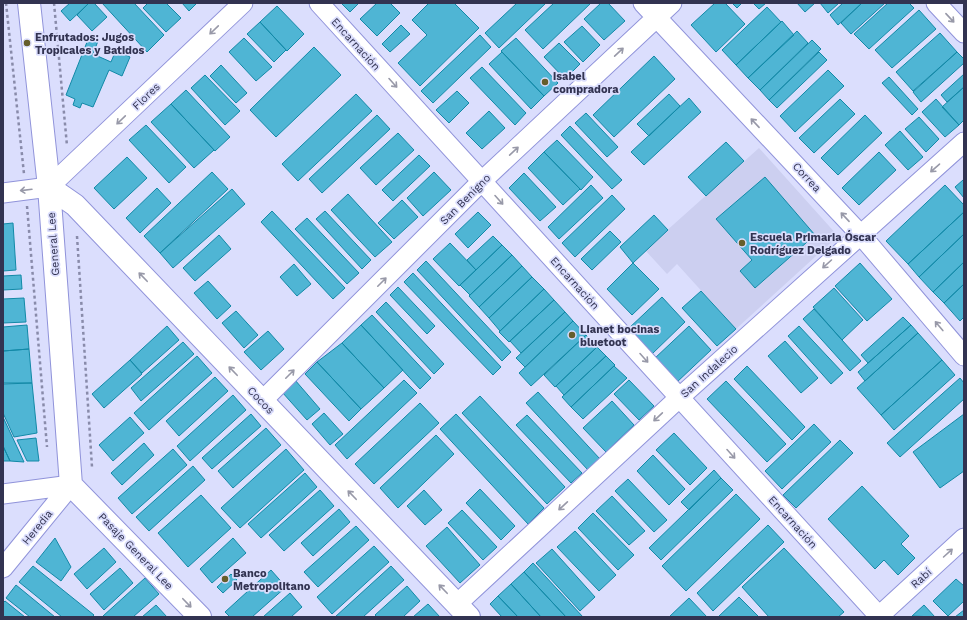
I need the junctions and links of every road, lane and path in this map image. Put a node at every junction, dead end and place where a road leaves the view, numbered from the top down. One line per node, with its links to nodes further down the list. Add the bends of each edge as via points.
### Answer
1 (6, 3): 15 (path)
2 (29, 3): 14 (street, General Lee)
3 (54, 3): 12 (path)
4 (243, 3): 12 (street, Flores, one-way to 12)
5 (319, 3): 13 (street, Encarnación, one-way to 13)
6 (643, 3): 9 (street, Correa)
7 (672, 3): 9 (street, San Benigno)
8 (936, 3): 10 (street, one-way to 10)
9 (656, 18): 13 (street, San Benigno, one-way to 9); 18 (street, Correa, one-way to 9)
10 (964, 33)
11 (964, 142): 18 (street, San Indalecio, one-way to 18)
12 (70, 169): 14 (street, Flores)
13 (482, 181): 20 (street, Encarnación, one-way to 20); 21 (street, San Benigno, one-way to 13)
14 (49, 187): 15 (street, one-way to 15); 17 (street, Cocos); 24 (street, General Lee)
15 (25, 190): 16 (street); 22 (path)
16 (3, 193)
17 (75, 205): 21 (street, Cocos, one-way to 17); 23 (path)
18 (860, 234): 19 (street, Correa, one-way to 18); 20 (street, San Indalecio, one-way to 20)
19 (964, 356)
20 (680, 397): 28 (street, San Indalecio, one-way to 28); 29 (street, Encarnación, one-way to 29)
21 (262, 401): 28 (street, Cocos, one-way to 21)
22 (47, 450)
23 (92, 468)
24 (71, 485): 25 (street); 27 (street, Heredia); 30 (street, Pasaje General Lee, one-way to 30)
25 (3, 494)
26 (964, 538): 29 (street, Rabí, one-way to 26)
27 (3, 568)
28 (463, 610)
29 (879, 616)
30 (200, 617)

